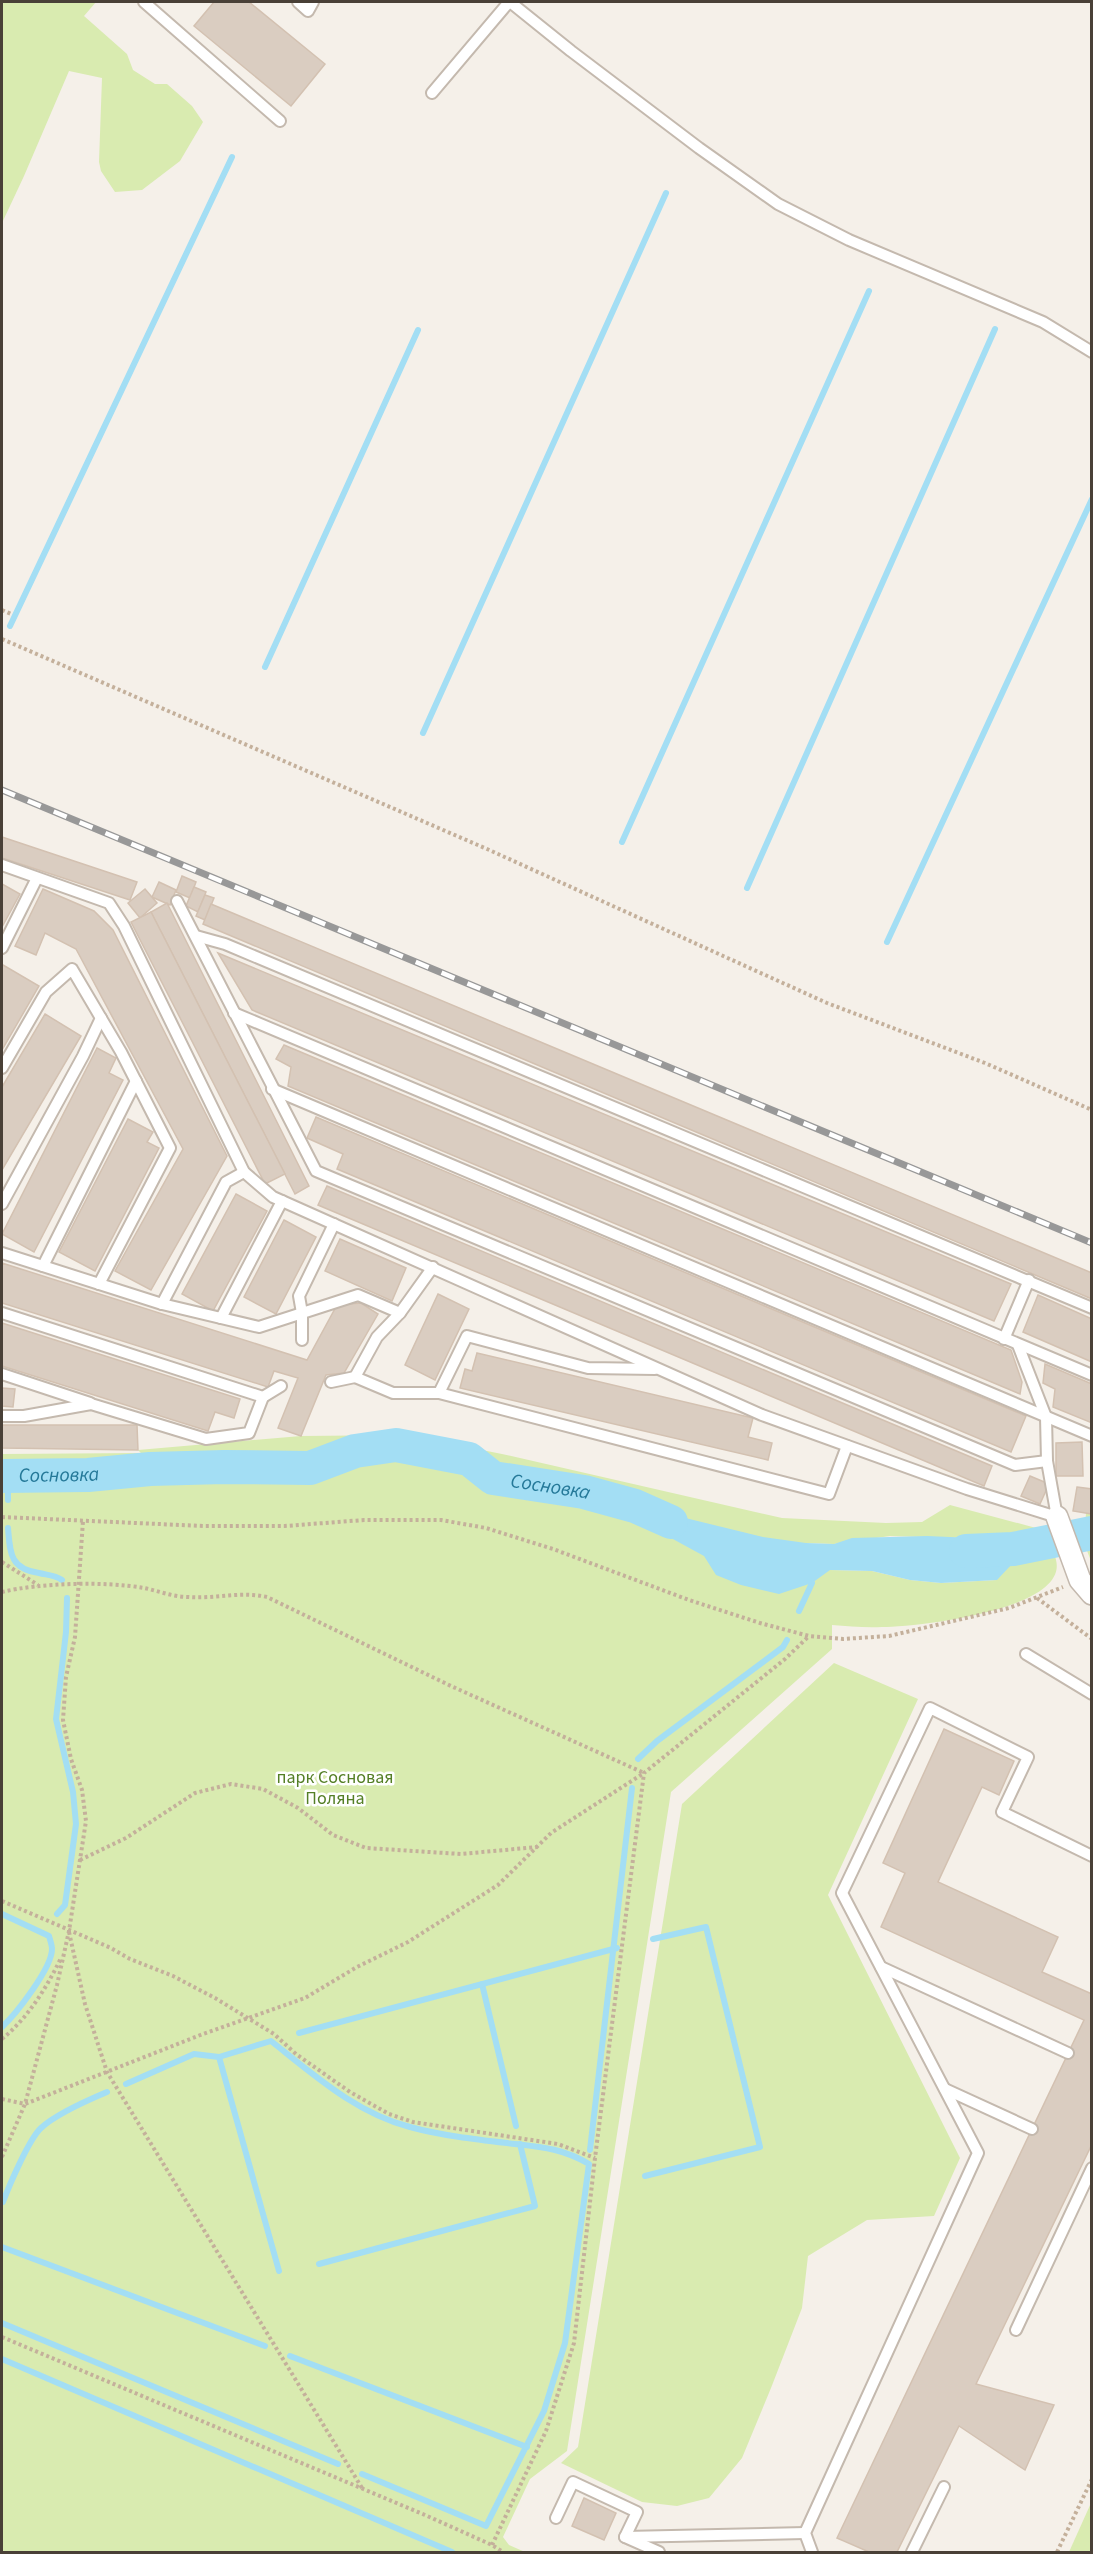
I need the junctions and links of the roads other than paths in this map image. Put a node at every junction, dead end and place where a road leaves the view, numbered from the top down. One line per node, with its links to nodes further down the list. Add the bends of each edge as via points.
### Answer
1 (144, 2): 6 (lane)
2 (298, 2): 3 (lane, via 308,11)
3 (313, 2)
4 (509, 2): 5 (lane); 7 (lane, via 778,204 849,240 1043,322)
5 (432, 93)
6 (280, 121)
7 (1092, 352)
8 (2, 865): 9 (lane)
9 (37, 878): 12 (lane); 18 (lane, via 108,903 124,926)
10 (177, 901): 11 (lane)
11 (196, 936): 13 (lane); 25 (lane, via 236,948)
12 (2, 948)
13 (234, 1013): 17 (lane); 33 (lane)
14 (101, 1018): 15 (lane, via 72,969 46,992); 16 (lane); 20 (lane)
15 (2, 1068)
16 (136, 1082): 23 (lane); 26 (lane, via 170,1148)
17 (272, 1089): 46 (lane); 49 (lane, via 316,1171 1015,1465)
18 (244, 1172): 19 (lane); 27 (lane, via 226,1182)
19 (282, 1201): 21 (lane); 32 (lane)
20 (2, 1204)
21 (334, 1224): 24 (lane); 30 (lane, via 299,1296)
22 (2, 1253): 23 (lane)
23 (43, 1266): 26 (lane)
24 (433, 1267): 31 (lane); 36 (lane)
25 (1029, 1280): 28 (lane); 33 (lane)
26 (99, 1284): 27 (lane)
27 (162, 1304): 32 (lane)
28 (1092, 1308)
29 (2, 1313): 43 (lane)
30 (302, 1313): 31 (lane, via 358,1295); 32 (lane, via 259,1327); 34 (lane)
31 (400, 1313): 39 (lane, via 376,1338)
32 (220, 1318)
33 (1004, 1339): 35 (lane)
34 (302, 1340)
35 (1018, 1345): 38 (lane); 46 (lane)
36 (661, 1369): 42 (lane, via 588,1368 467,1336); 48 (lane, via 762,1415)
37 (2, 1374): 44 (lane)
38 (1092, 1375)
39 (355, 1377): 40 (lane); 42 (lane, via 393,1393)
40 (331, 1383)
41 (281, 1386): 43 (lane)
42 (439, 1393): 48 (lane, via 829,1494)
43 (263, 1397): 44 (lane, via 249,1433 206,1439)
44 (90, 1404): 45 (lane)
45 (2, 1416)
46 (1046, 1417): 47 (lane); 49 (lane)
47 (1092, 1436)
48 (846, 1446): 50 (lane)
49 (1047, 1461): 50 (lane)
50 (1060, 1522): 51 (street, via 1068,1553)
51 (1086, 1587)
52 (1026, 1654): 53 (lane)
53 (1092, 1694)
54 (1092, 1856): 55 (lane, via 1002,1812 1028,1757 930,1708 842,1893)
55 (881, 1967): 56 (lane); 57 (lane)
56 (1068, 2054)
57 (945, 2089): 58 (lane); 63 (lane, via 978,2153)
58 (1032, 2129)
59 (1092, 2168): 60 (lane)
60 (1016, 2330)
61 (944, 2487): 67 (lane)
62 (556, 2518): 64 (lane, via 573,2482 637,2512)
63 (805, 2533): 64 (lane); 66 (lane)
64 (625, 2537): 65 (lane)
65 (659, 2553)
66 (812, 2553)
67 (912, 2553)

